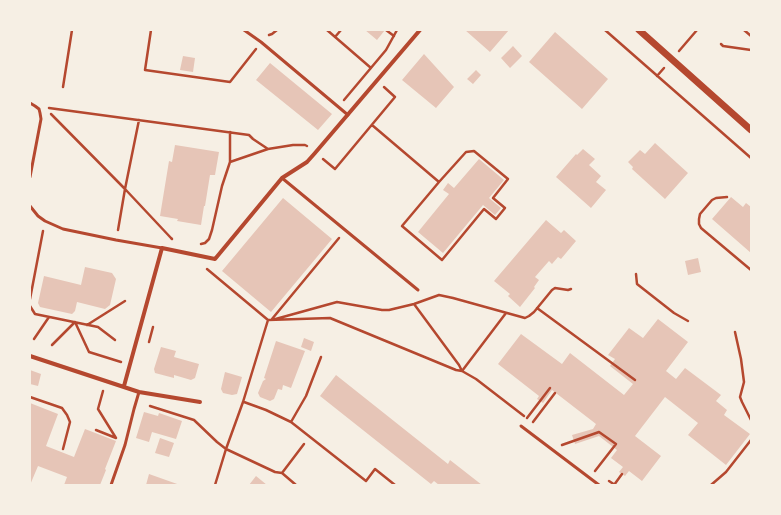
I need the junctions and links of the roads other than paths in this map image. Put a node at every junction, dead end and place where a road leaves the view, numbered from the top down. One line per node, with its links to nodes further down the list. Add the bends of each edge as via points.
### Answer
1 (244, 30): 5 (lane)
2 (420, 30): 5 (street)
3 (639, 30): 6 (street)
4 (30, 103): 7 (lane, via 38,110 41,119)
5 (348, 115): 8 (street, via 307,162)
6 (751, 130)
7 (30, 177)
8 (282, 178): 10 (street, via 215,259); 11 (lane)
9 (30, 206): 10 (lane, via 45,221 63,228)
10 (162, 248): 13 (street)
11 (418, 290)
12 (30, 356): 13 (street)
13 (124, 386): 14 (street)
14 (139, 392): 15 (street); 17 (lane)
15 (200, 402)
16 (521, 426): 18 (lane)
17 (111, 485)
18 (599, 485)

